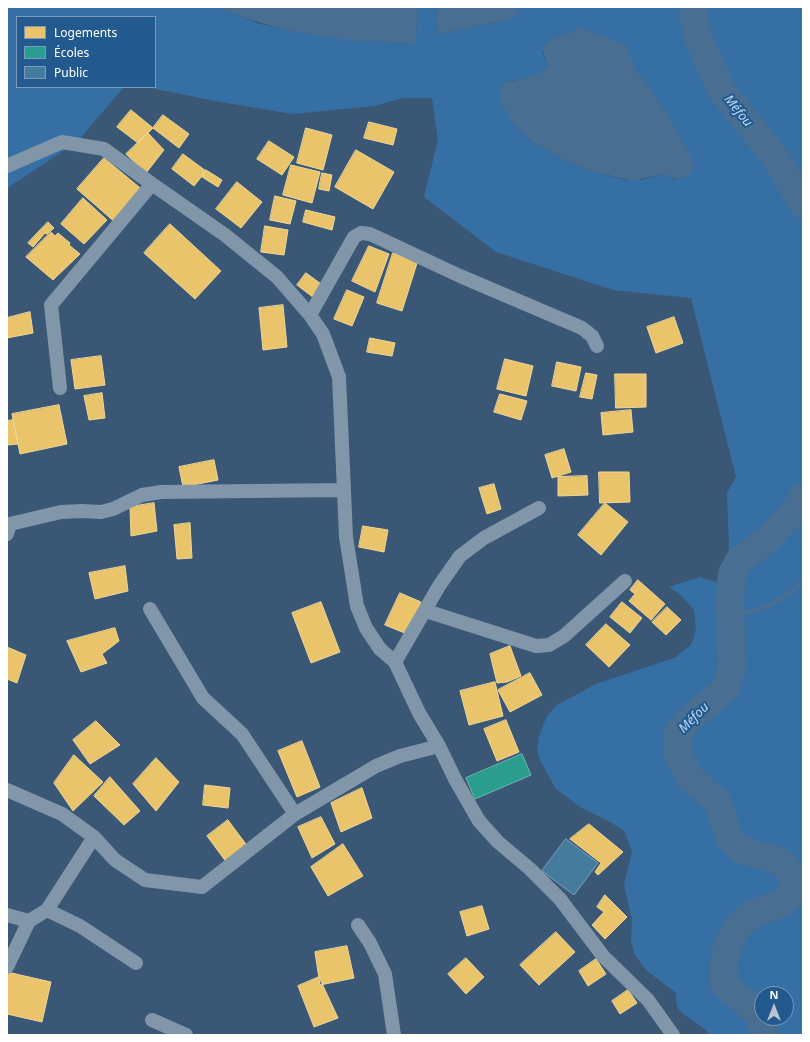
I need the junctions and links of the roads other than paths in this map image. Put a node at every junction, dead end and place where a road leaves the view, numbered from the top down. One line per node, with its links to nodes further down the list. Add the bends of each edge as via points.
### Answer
1 (7, 166): 2 (street, via 62,142 104,149)
2 (152, 184): 3 (street, via 225,235 277,277); 5 (street, via 51,304)
3 (310, 314): 4 (street, via 354,237 370,234 582,328 592,336); 6 (street, via 323,334 339,377)
4 (597, 346)
5 (60, 388)
6 (344, 490): 8 (street, via 160,492 142,495 101,512 61,512 10,524); 12 (street, via 346,537 357,606 366,628 380,649)
7 (539, 508): 11 (street, via 484,538 460,556 439,586)
8 (7, 534)
9 (625, 581): 11 (street, via 564,636 549,645 536,646)
10 (150, 609): 16 (street, via 203,698 242,734)
11 (426, 611): 12 (street)
12 (395, 662): 14 (street, via 419,713)
13 (241, 724): 16 (street)
14 (439, 746): 16 (street, via 400,756 376,766); 27 (street, via 479,821 498,842 556,894 603,956 648,1000)
15 (7, 790): 17 (street, via 62,814)
16 (296, 814): 17 (street, via 202,887 144,880 114,860)
17 (94, 837): 18 (street)
18 (47, 910): 20 (street); 22 (street, via 80,926)
19 (7, 915): 20 (street)
20 (29, 921): 23 (street)
21 (358, 926): 26 (street, via 370,943 385,974)
22 (136, 962)
23 (7, 967)
24 (152, 1020): 25 (street)
25 (186, 1035)
26 (394, 1035)
27 (674, 1035)

